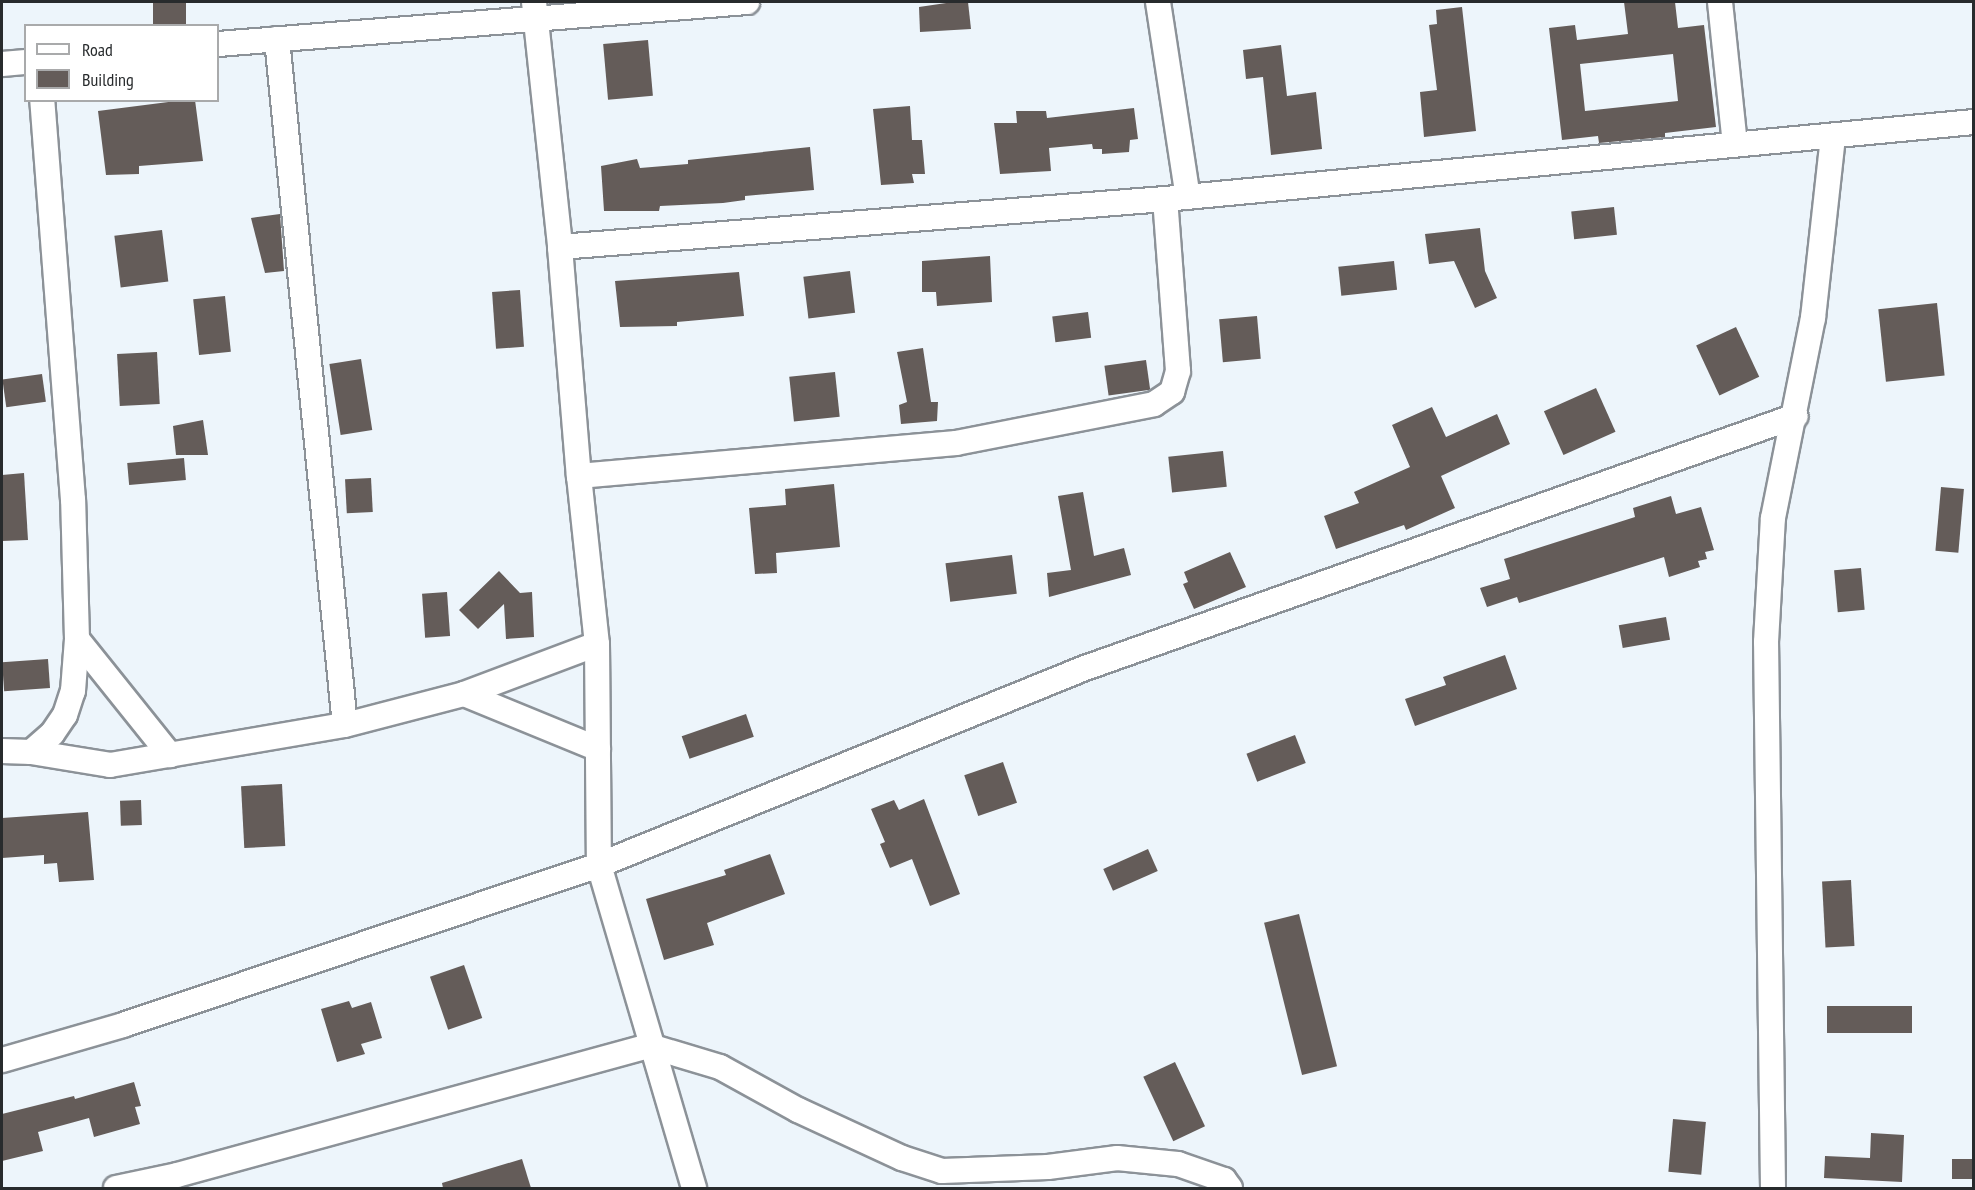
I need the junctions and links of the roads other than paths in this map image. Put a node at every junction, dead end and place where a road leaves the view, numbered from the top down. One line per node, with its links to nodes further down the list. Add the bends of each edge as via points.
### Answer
1 (747, 2): 4 (street)
2 (1158, 2): 13 (street)
3 (1720, 2): 12 (street)
4 (535, 11): 5 (street); 14 (street)
5 (277, 39): 6 (street); 20 (street)
6 (219, 45)
7 (24, 62): 8 (street)
8 (2, 64)
9 (42, 102): 17 (street, via 73,500)
10 (1974, 122): 11 (street)
11 (1833, 137): 12 (street); 15 (street, via 1813,318)
12 (1735, 144): 13 (street)
13 (1176, 198): 14 (street); 16 (street, via 1178,371 1172,393 1154,404 956,443)
14 (560, 247): 16 (street)
15 (1796, 416): 25 (street, via 1085,668); 31 (street, via 1773,518 1766,642)
16 (579, 476): 18 (street)
17 (77, 639): 23 (street, via 73,691 65,715 52,734); 24 (street)
18 (597, 644): 19 (street); 21 (street)
19 (464, 694): 20 (street); 21 (street)
20 (345, 725): 24 (street)
21 (598, 749): 25 (street)
22 (2, 751): 23 (street)
23 (31, 752): 24 (street, via 110,765)
24 (170, 755)
25 (599, 865): 26 (street); 27 (street, via 123,1025)
26 (650, 1046): 28 (street, via 177,1175); 29 (street); 30 (street, via 720,1067 798,1110 902,1158 942,1171 1048,1167 1117,1158 1178,1164 1224,1180)
27 (2, 1060)
28 (116, 1188)
29 (694, 1188)
30 (1230, 1188)
31 (1773, 1188)

